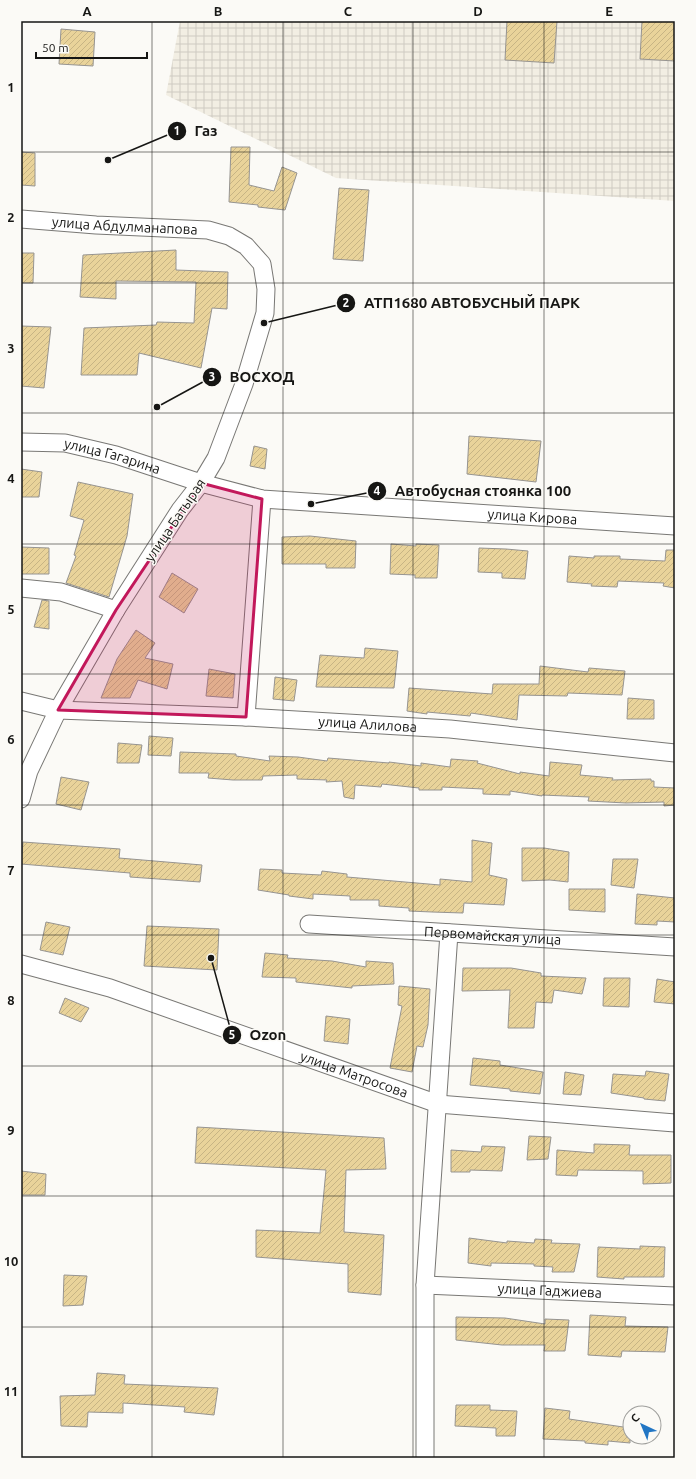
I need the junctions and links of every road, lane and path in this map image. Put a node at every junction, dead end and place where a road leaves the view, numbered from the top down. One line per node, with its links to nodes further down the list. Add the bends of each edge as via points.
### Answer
1 (21, 219): 2 (street, улица Абдулманапова, via 208,230)
2 (229, 236): 4 (street, улица Батырая, via 246,246 262,264 266,289 265,313 244,384 216,458)
3 (21, 442): 4 (street, улица Гагарина, via 65,443 116,455)
4 (201, 483): 5 (street, улица Кирова); 8 (street, улица Батырая, via 180,510)
5 (262, 499): 6 (street, улица Кирова); 11 (street)
6 (675, 526)
7 (21, 588): 8 (street, via 61,592)
8 (116, 610): 10 (street, улица Батырая)
9 (21, 701): 10 (street, улица Алилова)
10 (58, 710): 11 (street, улица Алилова); 13 (street, улица Батырая, via 30,771)
11 (246, 717): 12 (street, улица Алилова, via 450,729)
12 (675, 753)
13 (21, 799)
14 (310, 924): 15 (street, Первомайская улица)
15 (448, 933): 16 (street, Первомайская улица); 18 (street)
16 (675, 947)
17 (21, 964): 18 (street, улица Матросова, via 110,988)
18 (438, 1104): 19 (street, улица Матросова); 20 (street)
19 (675, 1122)
20 (425, 1284): 21 (street, улица Гаджиева); 22 (street)
21 (675, 1296)
22 (425, 1458)

